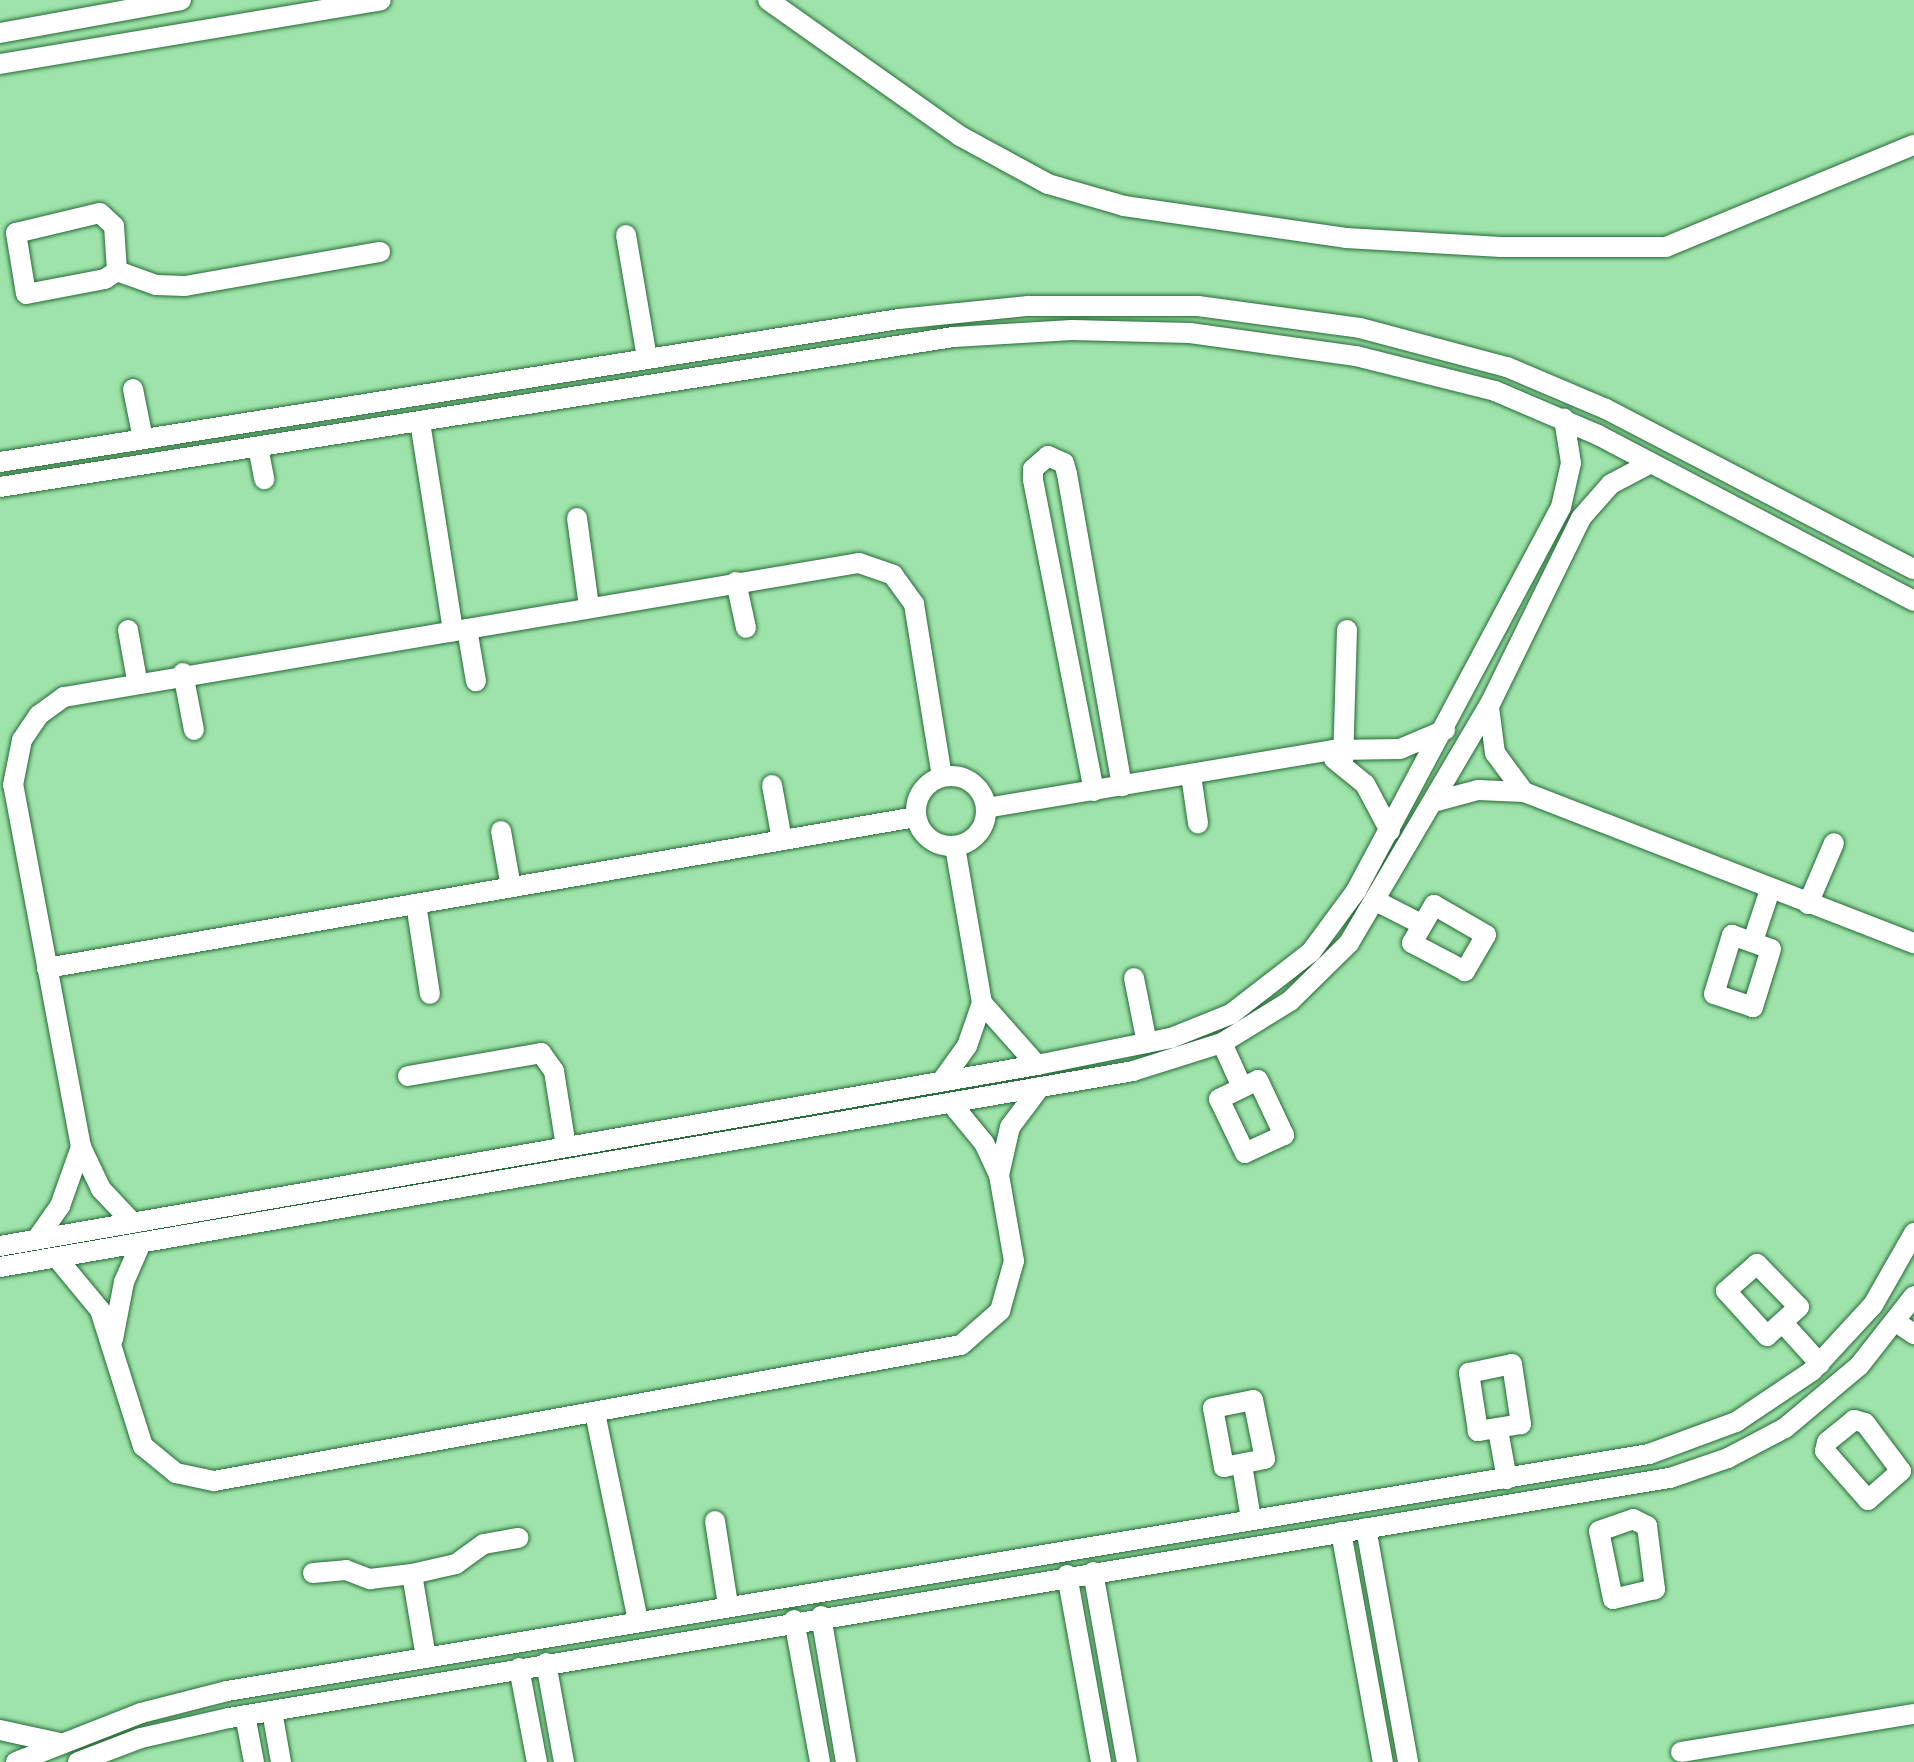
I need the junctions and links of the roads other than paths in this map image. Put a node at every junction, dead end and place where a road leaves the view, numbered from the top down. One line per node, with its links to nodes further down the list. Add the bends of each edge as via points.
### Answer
1 (181, 0): 4 (street)
2 (381, 0): 5 (street)
3 (768, 0): 6 (street, via 960,136 1048,184 1124,206 1346,238 1652,249)
4 (0, 33)
5 (0, 64)
6 (1914, 145)
7 (8, 229): 10 (street, via 100,213 114,226); 10 (street, via 22,289 31,296)
8 (626, 235): 12 (street)
9 (380, 252): 10 (street, via 185,286 156,285)
10 (117, 271)
11 (704, 350): 12 (street); 13 (street); 26 (street, via 1028,306 1198,306 1331,323 1474,357 1571,392)
12 (647, 358): 17 (street)
13 (708, 376): 15 (street, via 954,337 1132,330 1249,339 1403,365); 16 (street)
14 (133, 389): 17 (street)
15 (1564, 419): 20 (street); 23 (street, via 1571,463)
16 (420, 422): 18 (street); 32 (street)
17 (143, 439): 19 (street)
18 (258, 447): 21 (street); 22 (street)
19 (0, 462)
20 (1651, 463): 25 (street, via 1611,484); 28 (street)
21 (264, 479)
22 (0, 487)
23 (1561, 507): 25 (street); 39 (street)
24 (577, 518): 29 (street)
25 (1581, 518): 37 (street)
26 (1914, 569)
27 (736, 582): 29 (street); 30 (street); 42 (street, via 859,563 882,568 902,583 914,604)
28 (1914, 601)
29 (589, 607): 32 (street)
30 (746, 628)
31 (128, 630): 35 (street)
32 (460, 630): 34 (street); 36 (street)
33 (1347, 630): 40 (street)
34 (183, 673): 35 (street); 38 (street)
35 (137, 680): 64 (street, via 78,691 50,705 29,727 16,754 15,800)
36 (476, 681)
37 (1490, 704): 46 (street, via 1495,753); 47 (street)
38 (194, 730)
39 (1445, 730): 40 (street, via 1400,749); 52 (street)
40 (1343, 756): 41 (street, via 1319,754); 52 (street)
41 (1191, 775): 44 (street); 50 (street)
42 (942, 776): 48 (street, via 968,779); 49 (street, via 921,791)
43 (772, 785): 53 (street)
44 (1122, 786): 45 (street); 45 (street, via 1067,474 1064,463 1048,456 1033,469 1033,479)
45 (1094, 791): 48 (street)
46 (1524, 792): 47 (street, via 1478,790); 57 (street)
47 (1433, 802): 58 (street)
48 (986, 808): 55 (street, via 978,833)
49 (916, 817): 53 (street); 55 (street, via 930,840)
50 (1198, 823)
51 (501, 831): 56 (street)
52 (1390, 831): 68 (street, via 1343,913 1293,970 1231,1014)
53 (782, 840): 56 (street)
54 (1834, 843): 60 (street)
55 (955, 846): 67 (street)
56 (511, 887): 59 (street)
57 (1770, 890): 60 (street); 62 (street)
58 (1378, 902): 61 (street); 69 (street, via 1311,983)
59 (416, 904): 64 (street); 66 (street)
60 (1808, 904): 63 (street)
61 (1421, 924)
62 (1753, 941)
63 (1914, 943)
64 (47, 968): 78 (street)
65 (1134, 978): 68 (street)
66 (430, 994)
67 (982, 1003): 70 (street); 72 (street, via 967,1046)
68 (1147, 1043): 70 (street)
69 (1222, 1043): 73 (street, via 1153,1067); 74 (street)
70 (1037, 1065): 72 (street)
71 (408, 1076): 79 (street, via 541,1053 554,1071)
72 (941, 1082): 75 (street)
73 (1040, 1087): 76 (street); 80 (street, via 1010,1127)
74 (1242, 1087)
75 (876, 1092): 77 (street); 79 (street)
76 (951, 1103): 77 (street); 80 (street, via 984,1143)
77 (880, 1114): 84 (street)
78 (81, 1147): 81 (street, via 101,1189); 83 (street, via 65,1197)
79 (566, 1147): 81 (street)
80 (999, 1175): 96 (street, via 1013,1274 1000,1311 972,1339 948,1350)
81 (133, 1223): 83 (street)
82 (1914, 1233): 88 (street)
83 (36, 1240): 85 (street)
84 (141, 1243): 86 (street); 93 (street, via 124,1282)
85 (0, 1246)
86 (57, 1258): 87 (street); 93 (street, via 91,1294)
87 (0, 1267)
88 (1885, 1288): 89 (street); 94 (street)
89 (1912, 1300): 90 (street)
90 (1896, 1322): 92 (street); 95 (street)
91 (1783, 1323): 94 (street)
92 (1914, 1334)
93 (113, 1343): 96 (street, via 143,1446 165,1467 199,1481)
94 (1820, 1364): 100 (street, via 1762,1407 1679,1446)
95 (1821, 1400): 97 (street); 101 (street, via 1728,1458)
96 (595, 1413): 117 (street)
97 (1841, 1428)
98 (1498, 1430): 100 (street)
99 (1242, 1465): 102 (street)
100 (1507, 1479): 102 (street)
101 (1618, 1489): 103 (street); 105 (street)
102 (1251, 1519): 111 (street)
103 (1624, 1520)
104 (715, 1521): 114 (street)
105 (1366, 1528): 106 (street); 121 (street)
106 (1341, 1532): 108 (street); 122 (street)
107 (518, 1538): 110 (street, via 484,1544 448,1567)
108 (1093, 1572): 112 (street); 128 (street)
109 (313, 1573): 110 (street, via 346,1570 370,1579)
110 (412, 1574): 118 (street)
111 (905, 1574): 113 (street); 114 (street)
112 (1067, 1575): 113 (street); 130 (street)
113 (909, 1601): 115 (street)
114 (728, 1605): 117 (street)
115 (821, 1616): 116 (street); 140 (street)
116 (794, 1620): 119 (street); 139 (street)
117 (638, 1621): 118 (street)
118 (426, 1658): 123 (street)
119 (546, 1663): 120 (street); 138 (street)
120 (519, 1668): 124 (street); 137 (street)
121 (1392, 1674): 122 (street); 144 (street)
122 (1368, 1678): 143 (street)
123 (292, 1680): 124 (street); 131 (street, via 183,1701)
124 (296, 1706): 125 (street)
125 (272, 1711): 127 (street); 136 (street)
126 (1914, 1714): 132 (street)
127 (245, 1715): 134 (street, via 170,1730); 135 (street)
128 (1120, 1725): 130 (street); 142 (street)
129 (0, 1730): 131 (street)
130 (1095, 1730): 141 (street)
131 (59, 1743): 133 (street)
132 (1681, 1752)
133 (16, 1762)
134 (78, 1762)
135 (254, 1762)
136 (281, 1762)
137 (537, 1762)
138 (564, 1762)
139 (820, 1762)
140 (846, 1762)
141 (1101, 1762)
142 (1127, 1762)
143 (1383, 1762)
144 (1408, 1762)

